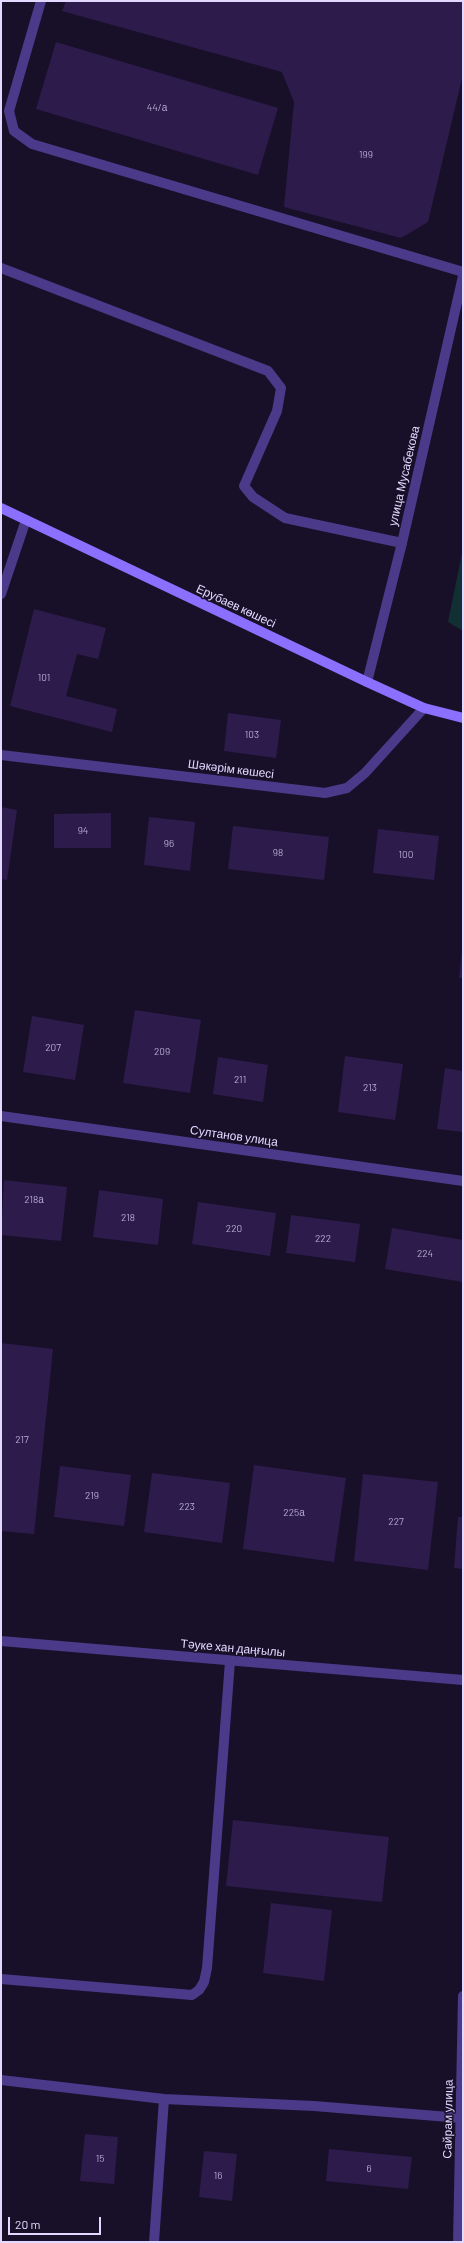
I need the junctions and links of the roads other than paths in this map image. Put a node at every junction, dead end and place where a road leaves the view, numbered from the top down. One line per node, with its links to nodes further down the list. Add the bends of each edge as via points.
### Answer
1 (41, 1): 3 (street, via 8,111 14,131 32,144)
2 (1, 268): 7 (street, via 268,372 281,388 277,411 244,486 253,497 285,518)
3 (463, 272)
4 (463, 276): 7 (street, улица Мусабекова)
5 (1, 508): 6 (main road, Ерубаев көшесі)
6 (26, 520): 8 (street); 9 (main road, Ерубаев көшесі)
7 (402, 543): 9 (street, улица Мусабекова)
8 (1, 594)
9 (367, 682): 10 (main road, Ерубаев көшесі)
10 (424, 708): 11 (main road, Ерубаев көшесі); 12 (street, Шәкәрім көшесі, via 365,773 347,788 326,793)
11 (463, 718)
12 (1, 755)
13 (1, 1116): 14 (street, Султанов улица)
14 (463, 1181)
15 (1, 1641): 16 (street, Тәуке хан даңғылы)
16 (230, 1661): 17 (street, Тәуке хан даңғылы); 18 (street, via 207,1968 199,1990 192,1995)
17 (463, 1680)
18 (1, 1979)
19 (463, 1996): 22 (street, Сайрам улица)
20 (1, 2080): 21 (street)
21 (164, 2099): 22 (street, via 314,2106); 23 (street)
22 (461, 2118): 24 (street, Сайрам улица)
23 (154, 2242)
24 (458, 2242)

